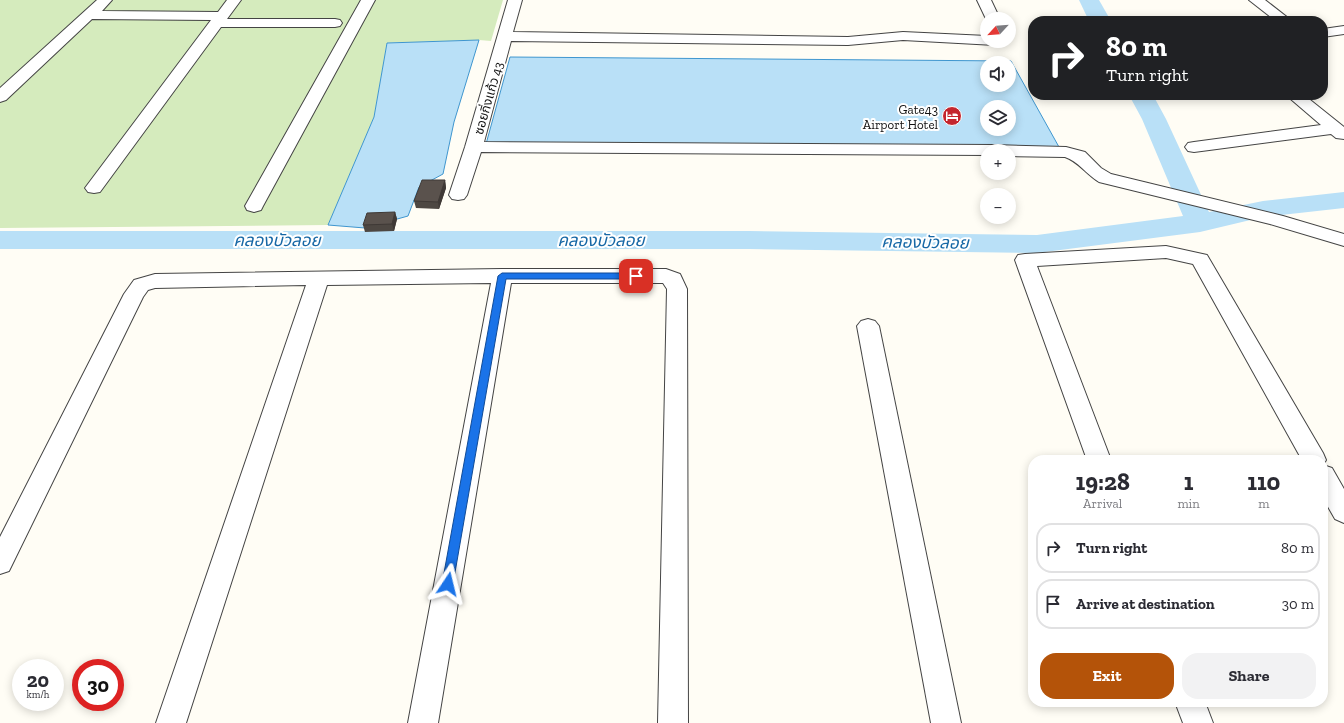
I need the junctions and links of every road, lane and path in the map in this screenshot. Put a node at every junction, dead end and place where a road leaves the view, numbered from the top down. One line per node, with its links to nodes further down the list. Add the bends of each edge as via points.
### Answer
1 (105, 0): 8 (street)
2 (234, 0): 10 (street)
3 (368, 0): 23 (street)
4 (515, 0): 14 (street, ซอยกิ่งแก้ว 43)
5 (984, 0): 7 (street)
6 (1256, 0): 9 (street)
7 (990, 12)
8 (88, 15): 10 (street); 16 (street)
9 (1278, 16)
10 (218, 20): 11 (street); 21 (street)
11 (335, 23)
12 (1344, 30): 13 (street)
13 (1328, 32)
14 (505, 36): 15 (street, via 848,41 903,36); 19 (street, ซอยกิ่งแก้ว 43)
15 (980, 40)
16 (0, 97)
17 (1300, 100): 18 (street)
18 (1340, 132): 20 (street)
19 (474, 147): 22 (street, ซอยกิ่งแก้ว 43); 24 (street, via 1066,152 1079,156 1105,178 1276,220)
20 (1194, 147)
21 (94, 188)
22 (458, 195)
23 (254, 206)
24 (1344, 240)
25 (502, 276): 26 (street); 35 (street); 36 (street, via 666,276 673,279 677,289)
26 (319, 278): 32 (street, via 155,281 141,285 134,294); 34 (street)
27 (868, 326): 37 (street)
28 (1098, 455): 29 (street, via 1025,260 1166,252 1200,259)
29 (1311, 455)
30 (1328, 484): 31 (street)
31 (1344, 512)
32 (0, 563)
33 (1192, 707): 38 (street)
34 (171, 723)
35 (423, 723)
36 (673, 723)
37 (946, 723)
38 (1198, 723)

